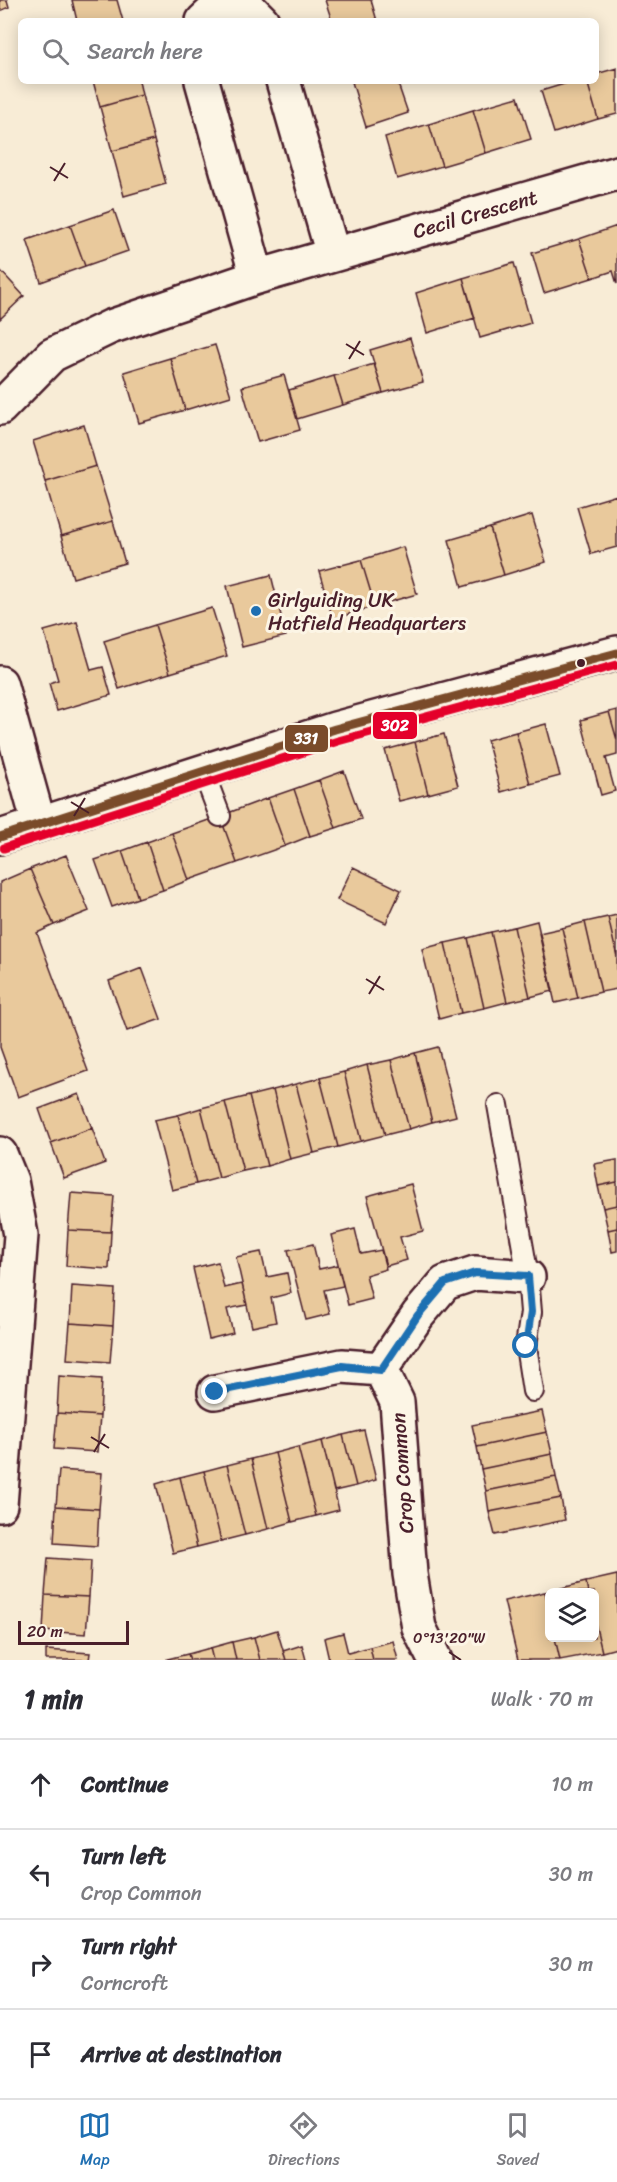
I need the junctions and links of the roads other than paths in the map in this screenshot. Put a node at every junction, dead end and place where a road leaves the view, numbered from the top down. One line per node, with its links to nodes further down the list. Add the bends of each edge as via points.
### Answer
1 (206, 18): 2 (street, via 220,5 249,8)
2 (259, 18)
3 (203, 84): 7 (street)
4 (284, 84): 6 (street)
5 (617, 173): 6 (street, Cecil Crescent)
6 (333, 255): 7 (street, Cecil Crescent)
7 (256, 278): 8 (street, Cecil Crescent, via 110,327 52,355)
8 (0, 408)
9 (617, 653): 11 (street, via 335,729)
10 (0, 683): 13 (street)
11 (203, 771): 12 (lane); 13 (street)
12 (219, 816)
13 (39, 824): 14 (street)
14 (0, 837)
15 (498, 1105): 17 (lane)
16 (0, 1154): 21 (street, via 11,1181 21,1235)
17 (528, 1276): 18 (street, via 475,1273 445,1283); 19 (lane, via 531,1312 526,1346)
18 (381, 1370): 20 (street, via 342,1366); 22 (street, Crop Common, via 397,1402 410,1574 419,1628)
19 (532, 1391)
20 (215, 1392)
21 (0, 1505)
22 (435, 1660)

